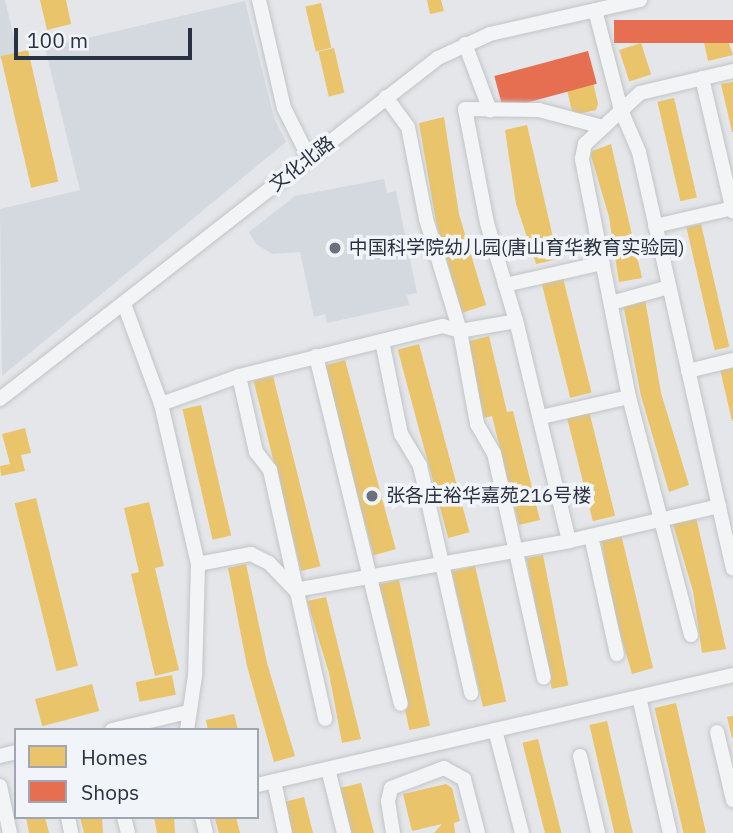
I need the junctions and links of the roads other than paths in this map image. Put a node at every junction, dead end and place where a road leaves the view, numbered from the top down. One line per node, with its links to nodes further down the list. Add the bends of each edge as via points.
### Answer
1 (259, 0): 11 (street, via 284,108)
2 (639, 0): 3 (street, 文化北路)
3 (595, 10): 4 (street, 文化北路); 9 (street)
4 (466, 44): 7 (street, 文化北路); 8 (street)
5 (733, 71): 6 (street)
6 (702, 78): 9 (street, via 640,93); 12 (street)
7 (386, 97): 11 (street, 文化北路); 20 (street, via 408,127 426,219)
8 (491, 110): 10 (street, via 539,110); 15 (street, via 465,109 487,223)
9 (621, 110): 10 (street); 13 (street, via 639,152)
10 (603, 127): 14 (street, via 585,144 582,159)
11 (309, 158): 18 (street, 文化北路)
12 (733, 209): 13 (street)
13 (655, 226): 16 (street)
14 (603, 263): 15 (street); 17 (street)
15 (505, 285): 19 (street)
16 (669, 287): 17 (street); 24 (street)
17 (611, 303): 26 (street)
18 (124, 304): 27 (street, 文化北路); 28 (street)
19 (516, 321): 20 (street); 29 (street)
20 (460, 331): 21 (street, via 443,326); 34 (street, via 477,424 494,453)
21 (382, 341): 22 (street); 35 (street, via 401,434 420,466)
22 (316, 356): 25 (street); 38 (street)
23 (733, 360): 24 (street)
24 (688, 371): 30 (street)
25 (239, 376): 28 (street); 39 (street, via 257,452 270,470)
26 (629, 397): 29 (street); 31 (street)
27 (0, 400)
28 (161, 404): 36 (street)
29 (541, 417): 33 (street)
30 (724, 511): 31 (street); 37 (street)
31 (664, 519): 32 (street); 40 (street)
32 (591, 536): 33 (street); 41 (street)
33 (569, 541): 34 (street)
34 (514, 550): 35 (street); 43 (street)
35 (443, 563): 38 (street); 44 (street)
36 (198, 564): 39 (street, via 251,554 269,563); 47 (street, via 195,676)
37 (733, 569)
38 (370, 576): 39 (street); 46 (street)
39 (295, 590): 48 (street)
40 (691, 635)
41 (617, 654)
42 (733, 675): 45 (street)
43 (544, 678)
44 (471, 693)
45 (639, 697): 51 (street); 66 (street)
46 (401, 704)
47 (188, 712): 49 (street); 50 (street)
48 (325, 719)
49 (120, 728)
50 (187, 728)
51 (495, 730): 54 (street); 64 (street)
52 (717, 732): 58 (street)
53 (580, 756): 65 (street)
54 (328, 769): 55 (street); 61 (street)
55 (274, 781): 56 (street); 60 (street)
56 (259, 785)
57 (0, 786): 59 (street)
58 (733, 800)
59 (10, 833)
60 (285, 833)
61 (344, 833)
62 (393, 833): 63 (street, via 388,801 391,788 444,768 464,779)
63 (478, 833)
64 (522, 833)
65 (598, 833)
66 (670, 833)

